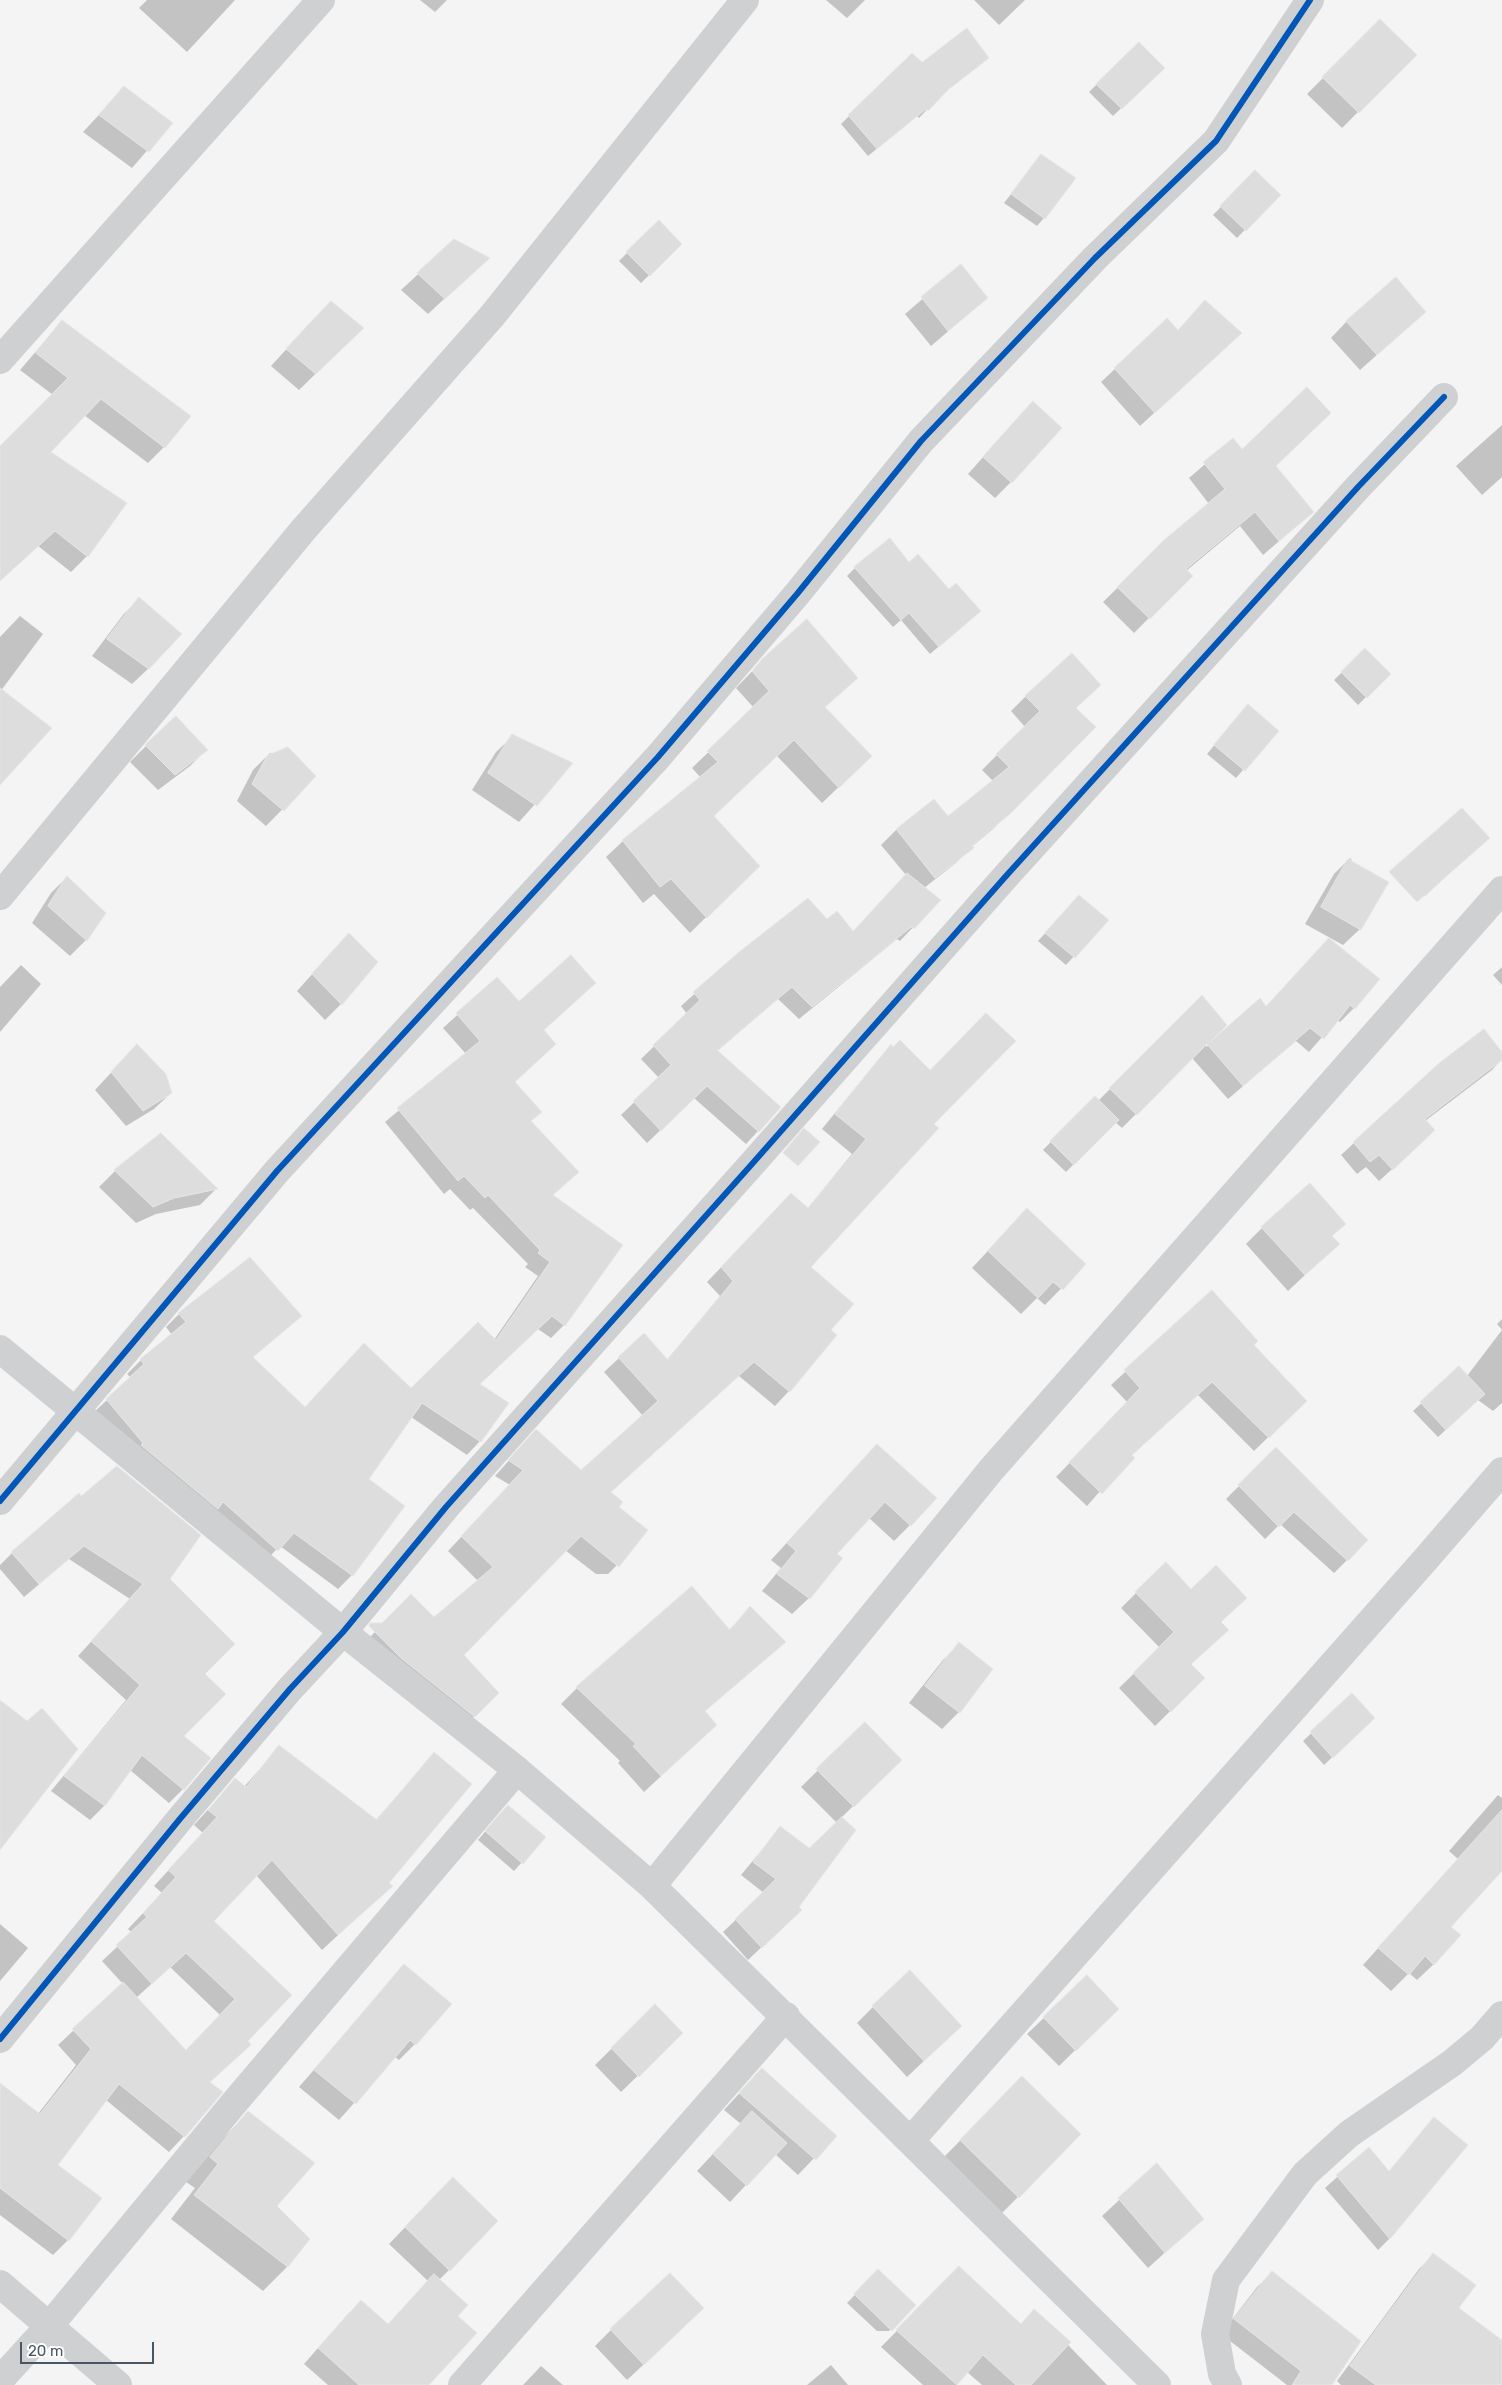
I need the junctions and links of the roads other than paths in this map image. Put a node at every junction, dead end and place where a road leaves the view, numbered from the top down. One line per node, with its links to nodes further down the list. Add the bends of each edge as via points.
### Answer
1 (321, 0): 4 (street)
2 (745, 0): 7 (street, via 492,316 304,529)
3 (1310, 0): 9 (street, via 1216,141 1095,258 921,441 797,594 658,757 277,1171)
4 (0, 360)
5 (1444, 397): 12 (street, via 1358,487 1006,876 446,1507)
6 (1502, 890): 14 (street, via 991,1470)
7 (0, 896)
8 (0, 1349): 9 (street)
9 (76, 1412): 11 (street); 12 (street)
10 (1502, 1471): 18 (street)
11 (0, 1500)
12 (343, 1632): 13 (street); 17 (street, via 179,1820)
13 (517, 1770): 14 (street); 20 (street, via 234,2103)
14 (652, 1886): 16 (street)
15 (1502, 2015): 25 (street, via 1482,2038 1452,2063 1349,2134 1305,2174 1226,2280 1215,2334 1222,2374)
16 (786, 2016): 18 (street); 23 (street)
17 (0, 2039)
18 (910, 2140): 24 (street)
19 (0, 2284): 20 (street)
20 (50, 2326): 21 (street); 22 (street)
21 (0, 2380)
22 (118, 2385)
23 (462, 2385)
24 (1157, 2385)
25 (1228, 2385)

